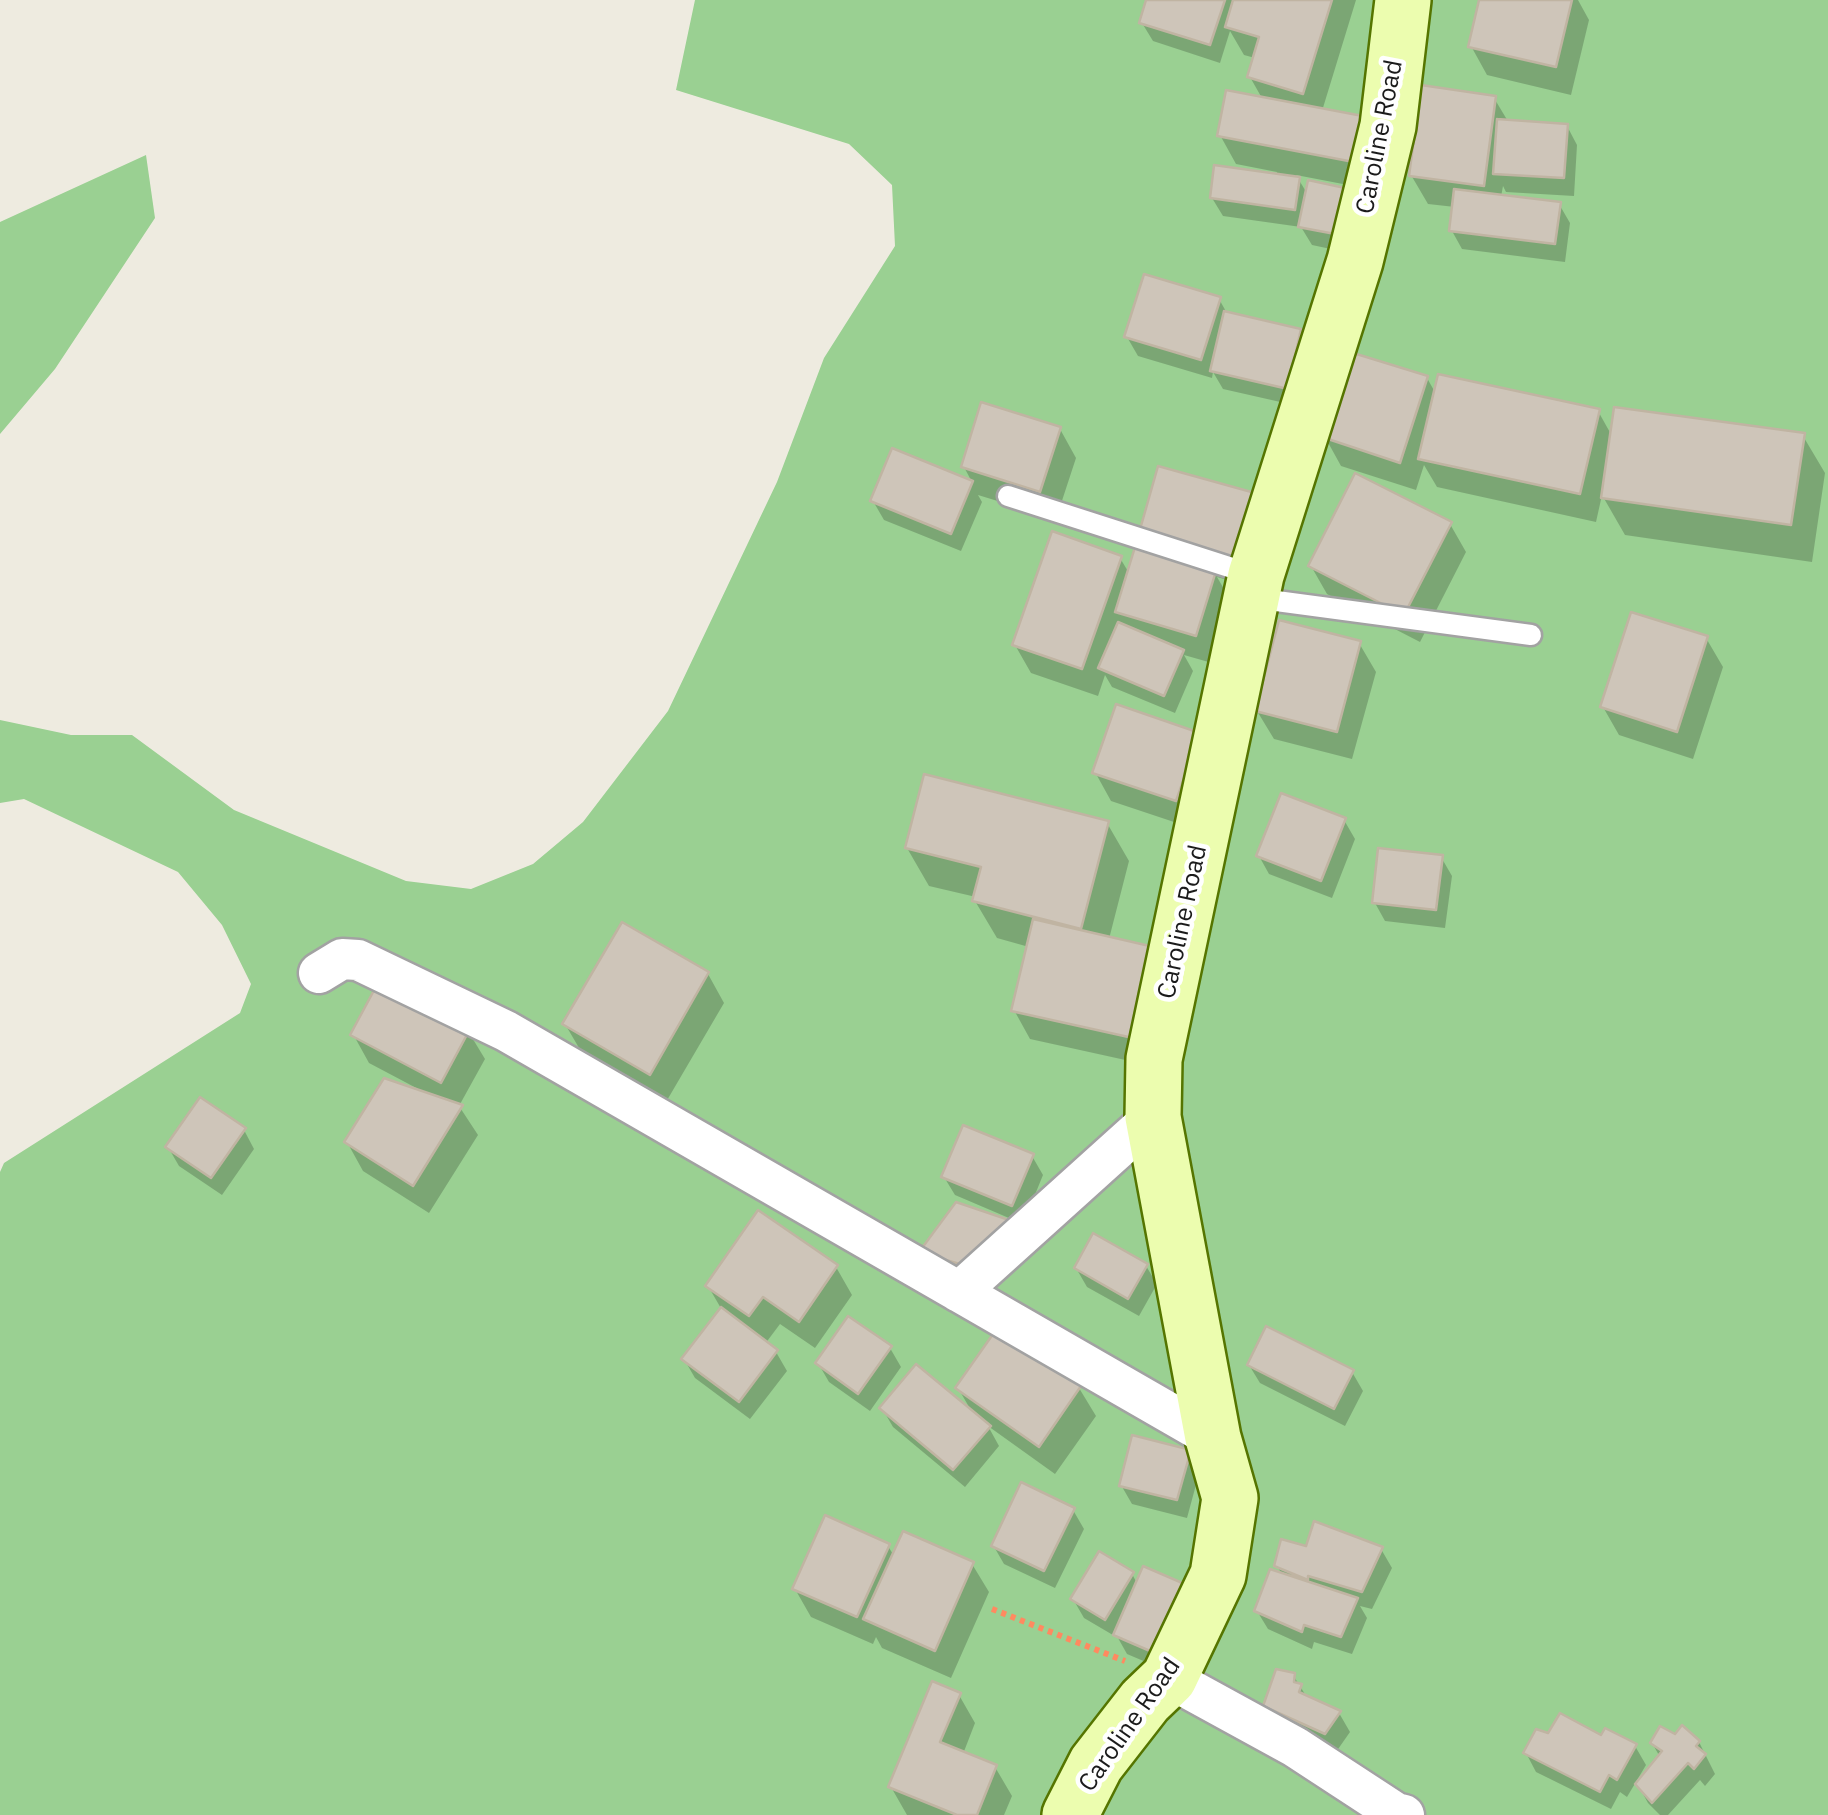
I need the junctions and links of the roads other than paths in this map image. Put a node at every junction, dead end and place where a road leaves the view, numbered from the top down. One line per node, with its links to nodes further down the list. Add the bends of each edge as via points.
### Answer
1 (1403, 0): 3 (main road, Caroline Road, via 1388,126 1355,261)
2 (1008, 496): 3 (lane)
3 (1254, 587): 4 (lane); 6 (main road, Caroline Road, via 1154,1060)
4 (1531, 635)
5 (319, 973): 7 (street, via 342,959 358,960 506,1031)
6 (1152, 1116): 7 (street); 8 (main road, Caroline Road)
7 (958, 1292): 8 (street)
8 (1213, 1438): 9 (main road, Caroline Road, via 1230,1498 1218,1576)
9 (1168, 1678): 10 (main road, Caroline Road, via 1096,1764); 11 (street)
10 (1070, 1815)
11 (1404, 1815)

